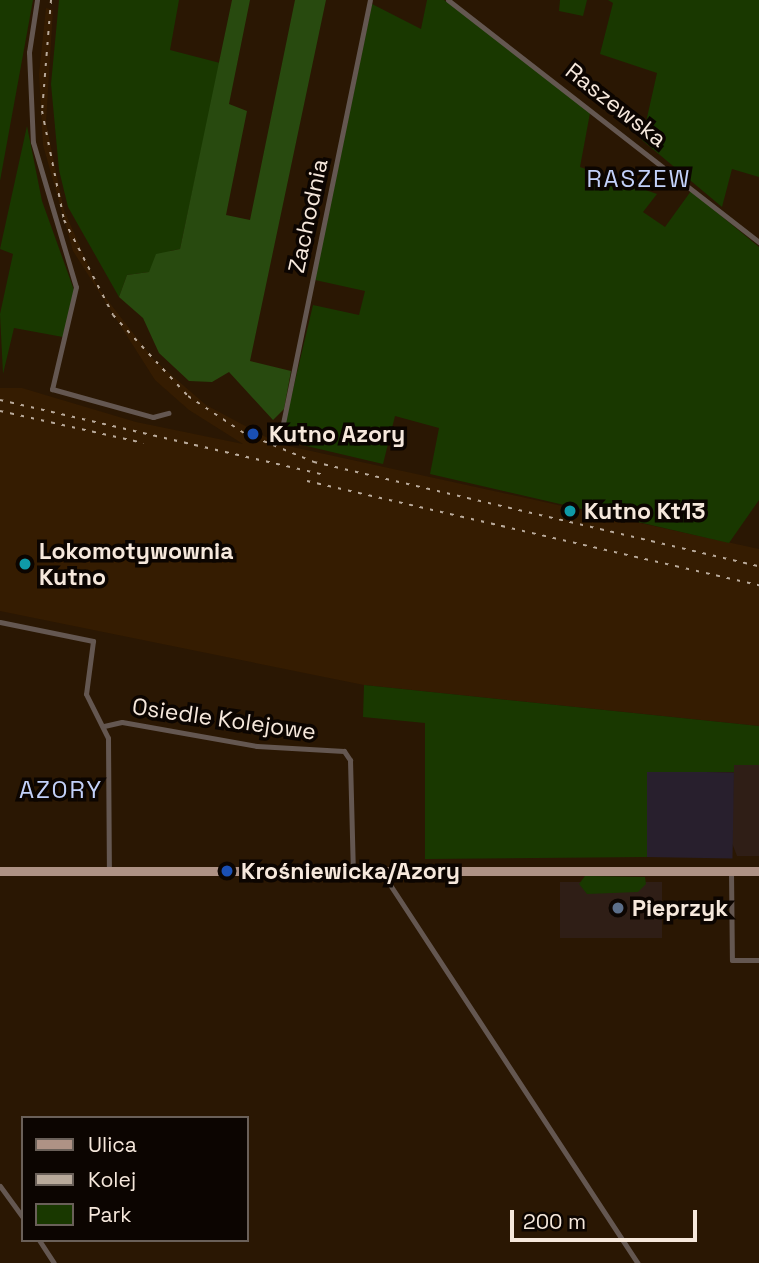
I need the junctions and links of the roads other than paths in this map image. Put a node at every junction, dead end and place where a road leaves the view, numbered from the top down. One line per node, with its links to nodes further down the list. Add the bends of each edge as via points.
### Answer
1 (37, 0): 5 (street, via 29,52 33,142 76,286 52,389 153,417)
2 (370, 0): 6 (street, Zachodnia)
3 (448, 0): 4 (street, Raszewska)
4 (759, 242)
5 (168, 413)
6 (279, 438)
7 (0, 622): 8 (street, Osiedle Kolejowe, via 92,639 86,701)
8 (104, 726): 10 (street, Osiedle Kolejowe); 11 (street, Osiedle Kolejowe, via 122,722 257,746 344,751 350,761)
9 (0, 871): 10 (main road)
10 (109, 871): 11 (main road)
11 (352, 871): 12 (main road)
12 (381, 871): 13 (main road); 20 (street)
13 (731, 871): 14 (main road); 15 (street, via 732,960)
14 (759, 871)
15 (759, 960)
16 (0, 1186): 17 (street)
17 (21, 1215)
18 (40, 1242): 19 (street)
19 (54, 1263)
20 (638, 1263)

